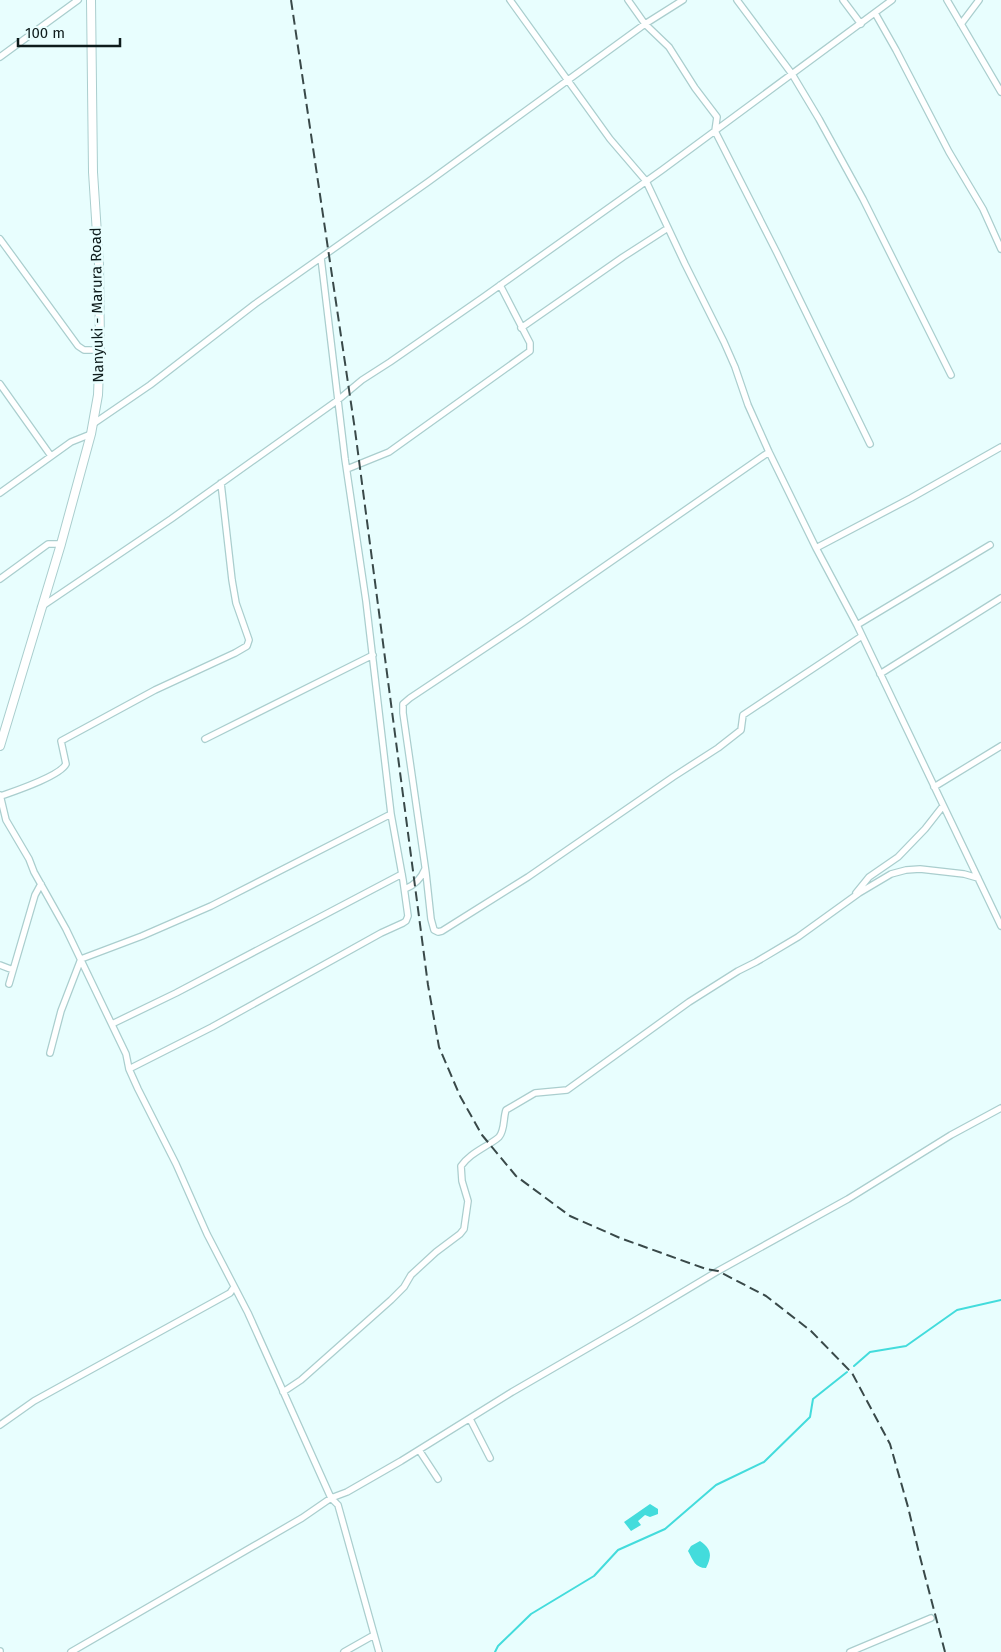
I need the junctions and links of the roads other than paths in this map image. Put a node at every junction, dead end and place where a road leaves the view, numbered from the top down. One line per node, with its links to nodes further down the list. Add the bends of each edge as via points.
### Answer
1 (78, 0): 15 (street)
2 (91, 0): 27 (street, Nanyuki - Marura Road)
3 (510, 0): 17 (street)
4 (628, 0): 12 (street)
5 (683, 0): 12 (street)
6 (737, 0): 16 (street)
7 (842, 0): 13 (street)
8 (892, 0): 11 (street)
9 (947, 0): 14 (street)
10 (979, 0): 14 (street)
11 (875, 13): 13 (street); 23 (street, via 948,152 983,209)
12 (645, 24): 17 (street); 19 (street, via 669,47 717,117)
13 (860, 24): 16 (street)
14 (961, 24): 18 (street)
15 (0, 57)
16 (792, 74): 19 (street); 28 (street, via 863,199)
17 (567, 80): 20 (street, via 610,139); 24 (street)
18 (1001, 92)
19 (714, 131): 20 (street); 33 (street)
20 (646, 180): 21 (street); 25 (street)
21 (668, 228): 26 (street); 35 (street, via 724,342)
22 (0, 239): 27 (street, via 78,346 84,350)
23 (1001, 248)
24 (321, 258): 30 (street); 31 (street)
25 (500, 285): 26 (street); 30 (street)
26 (521, 328): 37 (street, via 531,348 526,355 389,452)
27 (100, 350): 31 (street, Nanyuki - Marura Road)
28 (951, 375)
29 (0, 384): 36 (street)
30 (338, 400): 37 (street); 38 (street)
31 (93, 424): 32 (street, Nanyuki - Marura Road)
32 (91, 434): 36 (street, via 71,442); 40 (street, Nanyuki - Marura Road)
33 (870, 444)
34 (1001, 447): 42 (street)
35 (769, 452): 42 (street); 57 (street, via 403,704)
36 (51, 456): 39 (street)
37 (347, 468): 48 (street)
38 (221, 483): 45 (street); 54 (street, via 232,580 249,640 247,646 155,690 61,741 66,764 62,770)
39 (0, 493)
40 (61, 544): 43 (street, via 48,544); 45 (street, Nanyuki - Marura Road)
41 (990, 545): 46 (street)
42 (816, 548): 46 (street)
43 (0, 579)
44 (1001, 598): 49 (street)
45 (41, 607): 51 (street, Nanyuki - Marura Road)
46 (857, 625): 47 (street)
47 (862, 636): 49 (street); 57 (street, via 743,715 741,730 729,740 528,877 438,932 432,927)
48 (373, 655): 50 (street); 56 (street)
49 (880, 674): 53 (street)
50 (205, 739)
51 (0, 746)
52 (1001, 746): 53 (street)
53 (934, 787): 55 (street)
54 (0, 795): 60 (street, via 6,820)
55 (943, 806): 59 (street); 62 (street, via 898,857 869,877)
56 (391, 814): 58 (street); 64 (street, via 212,906)
57 (425, 867): 61 (street, via 415,884)
58 (402, 874): 61 (street); 68 (street)
59 (978, 878): 62 (street, via 941,871 906,870 891,874); 63 (street)
60 (41, 884): 64 (street); 66 (street)
61 (405, 889): 70 (street, via 408,916 404,923)
62 (850, 900): 73 (street, via 798,937 683,1006 568,1090 535,1093 506,1110 503,1130 498,1138 460,1166 468,1201 466,1220 460,1234 411,1275 391,1300)
63 (1001, 926)
64 (81, 959): 68 (street); 69 (street, via 61,1011)
65 (0, 965): 66 (street)
66 (13, 970): 67 (street)
67 (8, 984)
68 (112, 1024): 70 (street)
69 (50, 1053)
70 (129, 1068): 72 (street)
71 (1001, 1108): 74 (street)
72 (234, 1287): 73 (street); 75 (street, via 230,1293 34,1401)
73 (283, 1392): 79 (street)
74 (470, 1419): 76 (street); 77 (street)
75 (0, 1425)
76 (419, 1450): 78 (street); 79 (street)
77 (490, 1458)
78 (438, 1479)
79 (331, 1498): 81 (street, via 338,1505); 82 (street)
80 (931, 1618): 85 (street)
81 (374, 1635): 83 (street); 84 (street)
82 (72, 1652)
83 (344, 1652)
84 (379, 1652)
85 (850, 1652)

